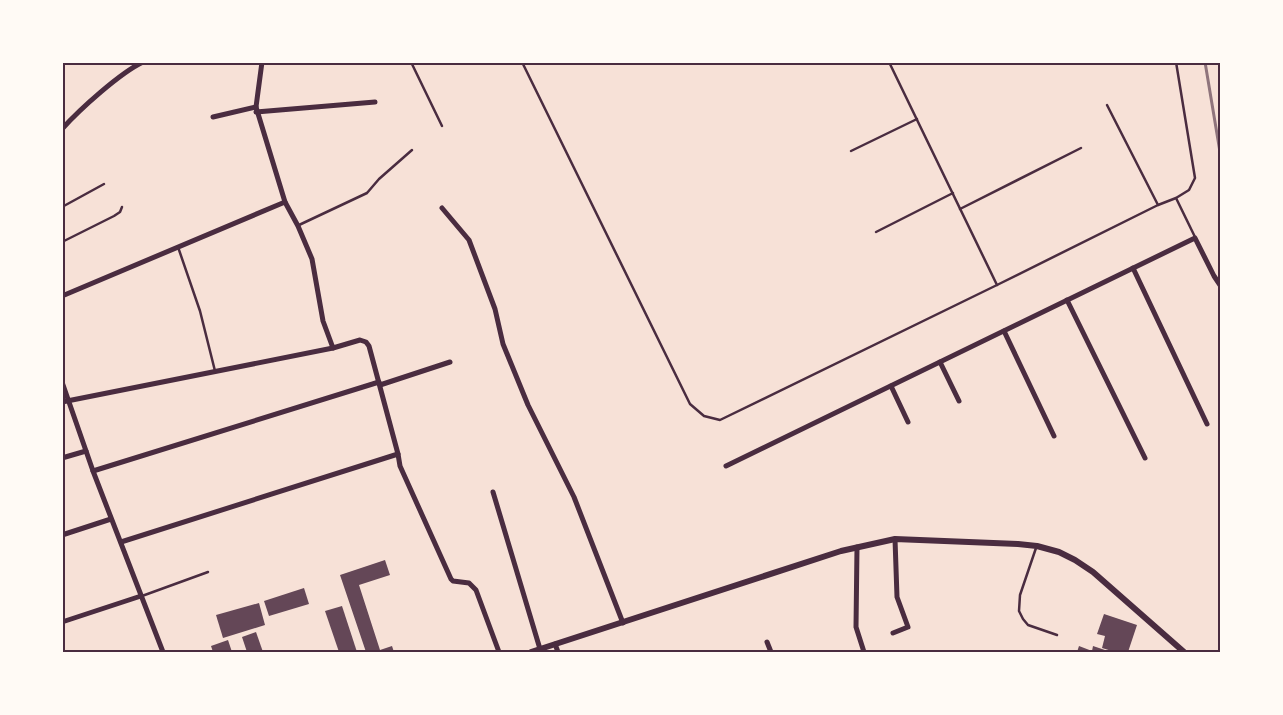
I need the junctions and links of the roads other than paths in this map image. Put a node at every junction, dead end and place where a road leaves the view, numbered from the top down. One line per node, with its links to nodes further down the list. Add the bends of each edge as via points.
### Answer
1 (143, 62): 13 (street, via 134,66)
2 (262, 62): 9 (street)
3 (411, 62): 12 (lane)
4 (522, 62): 33 (lane, via 690,404 704,416 720,420)
5 (889, 62): 11 (lane)
6 (1176, 62): 19 (lane, via 1195,178 1189,190)
7 (376, 102): 9 (street)
8 (1107, 105): 21 (lane)
9 (256, 110): 10 (street); 20 (street)
10 (213, 117)
11 (917, 119): 16 (lane); 18 (lane)
12 (442, 126)
13 (62, 129)
14 (1081, 148): 25 (lane)
15 (412, 150): 26 (lane, via 367,193)
16 (851, 151)
17 (104, 184): 22 (lane)
18 (953, 193): 25 (lane); 27 (lane)
19 (1176, 198): 21 (lane); 28 (lane)
20 (285, 202): 26 (street); 30 (street)
21 (1158, 205): 33 (lane)
22 (62, 207)
23 (122, 207): 29 (lane, via 114,216)
24 (442, 208): 66 (street, via 469,240 510,361 574,497)
25 (960, 209): 33 (lane)
26 (298, 226): 37 (street, via 312,259 323,321)
27 (876, 232)
28 (1195, 238): 31 (street); 32 (street)
29 (62, 242)
30 (178, 247): 34 (street); 40 (lane, via 200,311)
31 (1133, 268): 35 (street); 48 (street)
32 (1220, 285)
33 (997, 286)
34 (62, 296)
35 (1067, 300): 36 (street); 53 (street)
36 (1004, 331): 39 (street); 49 (street)
37 (333, 348): 40 (street); 42 (street, via 360,340 366,342)
38 (450, 362): 42 (street)
39 (940, 362): 43 (street); 45 (street)
40 (215, 372): 44 (street)
41 (62, 382): 44 (street)
42 (379, 383): 51 (street); 55 (street)
43 (891, 386): 47 (street); 54 (street)
44 (69, 400): 46 (street); 50 (street)
45 (959, 401)
46 (62, 402)
47 (908, 422)
48 (1207, 424)
49 (1054, 436)
50 (86, 450): 52 (street); 55 (street)
51 (398, 454): 60 (street); 73 (street, via 400,466 451,579 469,583 475,588)
52 (62, 458)
53 (1145, 458)
54 (726, 466)
55 (93, 471): 57 (street)
56 (492, 492): 71 (street)
57 (111, 518): 58 (street); 60 (street)
58 (62, 535)
59 (895, 540): 61 (street); 62 (street); 67 (street, via 897,597 908,627)
60 (121, 542): 64 (street)
61 (1037, 546): 68 (lane, via 1020,595 1019,611 1028,625); 78 (street, via 1059,552 1093,572)
62 (857, 547): 66 (street); 77 (street, via 856,627)
63 (208, 572): 64 (lane)
64 (141, 596): 65 (street); 72 (street)
65 (62, 622)
66 (623, 623): 70 (street)
67 (893, 633)
68 (1057, 635)
69 (767, 642): 76 (street)
70 (555, 644): 71 (street); 75 (street)
71 (540, 650): 74 (street)
72 (163, 652)
73 (499, 652)
74 (531, 652)
75 (558, 652)
76 (771, 652)
77 (864, 652)
78 (1184, 652)

